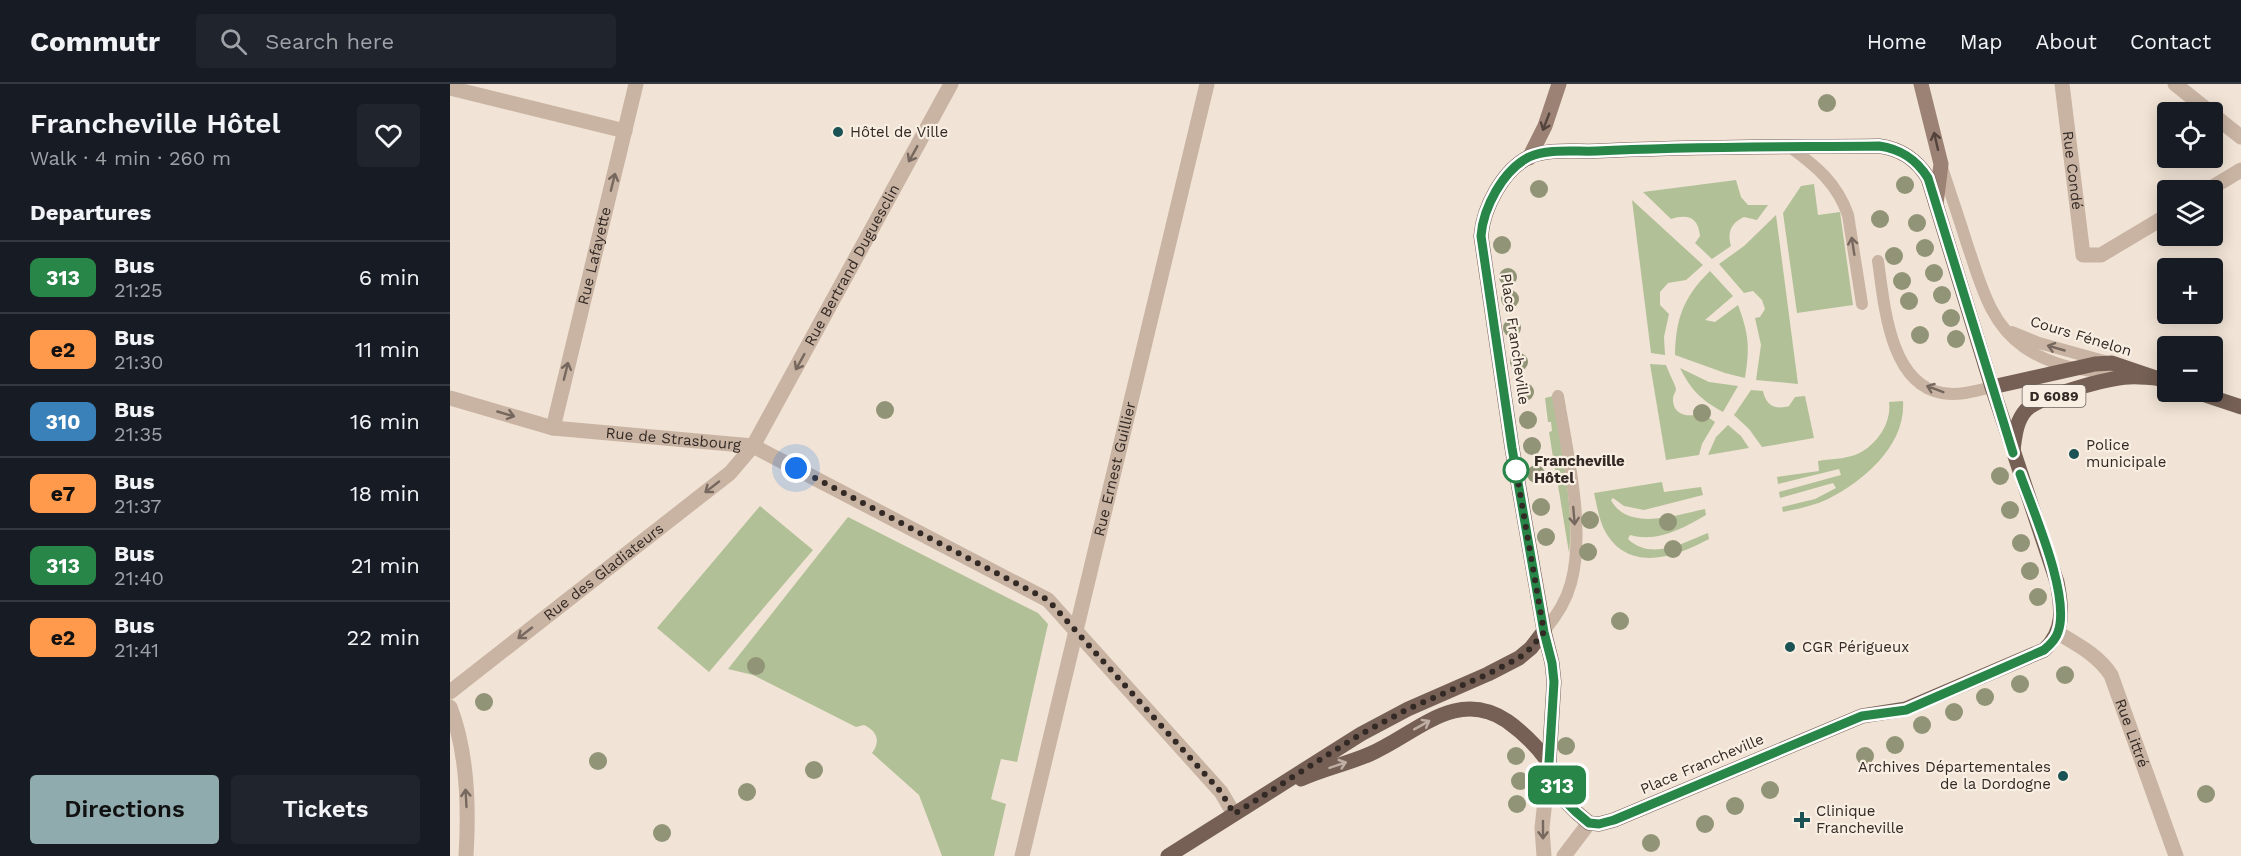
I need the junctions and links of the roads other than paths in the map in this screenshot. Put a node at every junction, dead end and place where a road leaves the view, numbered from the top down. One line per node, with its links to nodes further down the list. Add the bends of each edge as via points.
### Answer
1 (636, 84): 11 (street, Rue Lafayette)
2 (951, 84): 34 (street, Rue Bertrand Duguesclin, one-way to 34)
3 (1207, 84): 36 (street, Rue Ernest Guillier)
4 (1560, 84): 14 (main road, Place Francheville, one-way to 14)
5 (1921, 84): 15 (main road, D 6089, one-way to 5)
6 (2062, 84): 19 (street, Rue Condé, via 2083,255 2101,255)
7 (2175, 84): 9 (street)
8 (450, 88): 11 (street)
9 (2197, 102)
10 (2223, 123): 12 (street)
11 (625, 131): 33 (street, Rue Lafayette, one-way to 11)
12 (2241, 137)
13 (1790, 147): 14 (main road, D 6089, via 1629,149 1543,153); 18 (main road, D 6089, via 1890,147 1921,167); 21 (lane, one-way to 13, via 1844,201 1827,176)
14 (1529, 158): 37 (main road, Place Francheville, via 1508,176 1486,207 1481,236)
15 (1941, 164): 18 (main road, D 6089); 22 (lane, Cours Fénelon / D 6089, via 1986,299)
16 (2241, 170): 17 (street)
17 (2223, 181)
18 (1936, 204): 28 (main road, D 6089)
19 (2157, 222)
20 (1878, 261): 28 (lane, one-way to 20, via 1941,393 1927,387 1907,369 1889,330)
21 (1862, 304)
22 (2004, 327): 23 (lane, Cours Fénelon / D 6089, one-way to 22, via 2038,343); 24 (lane, Cours Fénelon / D 6089, via 2034,353)
23 (2112, 363): 24 (main road); 26 (main road, Cours Fénelon / D 6089)
24 (2073, 368): 25 (lane, Cours Fénelon / D 6089); 28 (main road)
25 (2128, 376): 27 (main road, Cours Fénelon / D 6089); 35 (main road, Cours Fénelon / D 6089, via 2038,402 2019,420)
26 (2157, 378)
27 (2157, 379)
28 (1992, 387): 35 (main road, D 6089)
29 (1558, 396): 37 (lane, one-way to 37, via 1571,480 1575,564 1558,614)
30 (450, 398): 33 (street, Rue de Strasbourg, one-way to 33)
31 (2223, 401): 32 (main road)
32 (2241, 407)
33 (553, 428): 34 (street, Rue de Strasbourg)
34 (753, 446): 36 (street, Rue de Strasbourg, via 1048,600); 39 (street, Rue des Gladiateurs, one-way to 39, via 730,473)
35 (2013, 453): 38 (main road, D 6089, via 2057,582 2061,616)
36 (1075, 631): 43 (street, Rue de Strasbourg, via 1221,792); 46 (street, Rue Ernest Guillier)
37 (1544, 632): 41 (main road, Place Francheville, via 1554,682); 42 (main road, via 1519,658 1361,734)
38 (2058, 633): 44 (main road, Place Francheville, via 2044,650 1906,710 1862,716 1614,820); 50 (street, Rue Littré, via 2092,654 2111,675)
39 (450, 692)
40 (450, 707): 45 (street, one-way to 40, via 461,744)
41 (1549, 763): 42 (main road, one-way to 41, via 1371,754 1460,708 1496,714 1522,732); 44 (main road, Place Francheville, via 1566,802); 48 (street, one-way to 48, via 1542,828)
42 (1268, 794): 43 (main road)
43 (1234, 814): 47 (main road)
44 (1589, 823): 49 (street)
45 (466, 856)
46 (1022, 856)
47 (1168, 856)
48 (1544, 856)
49 (1564, 856)
50 (2176, 856)

